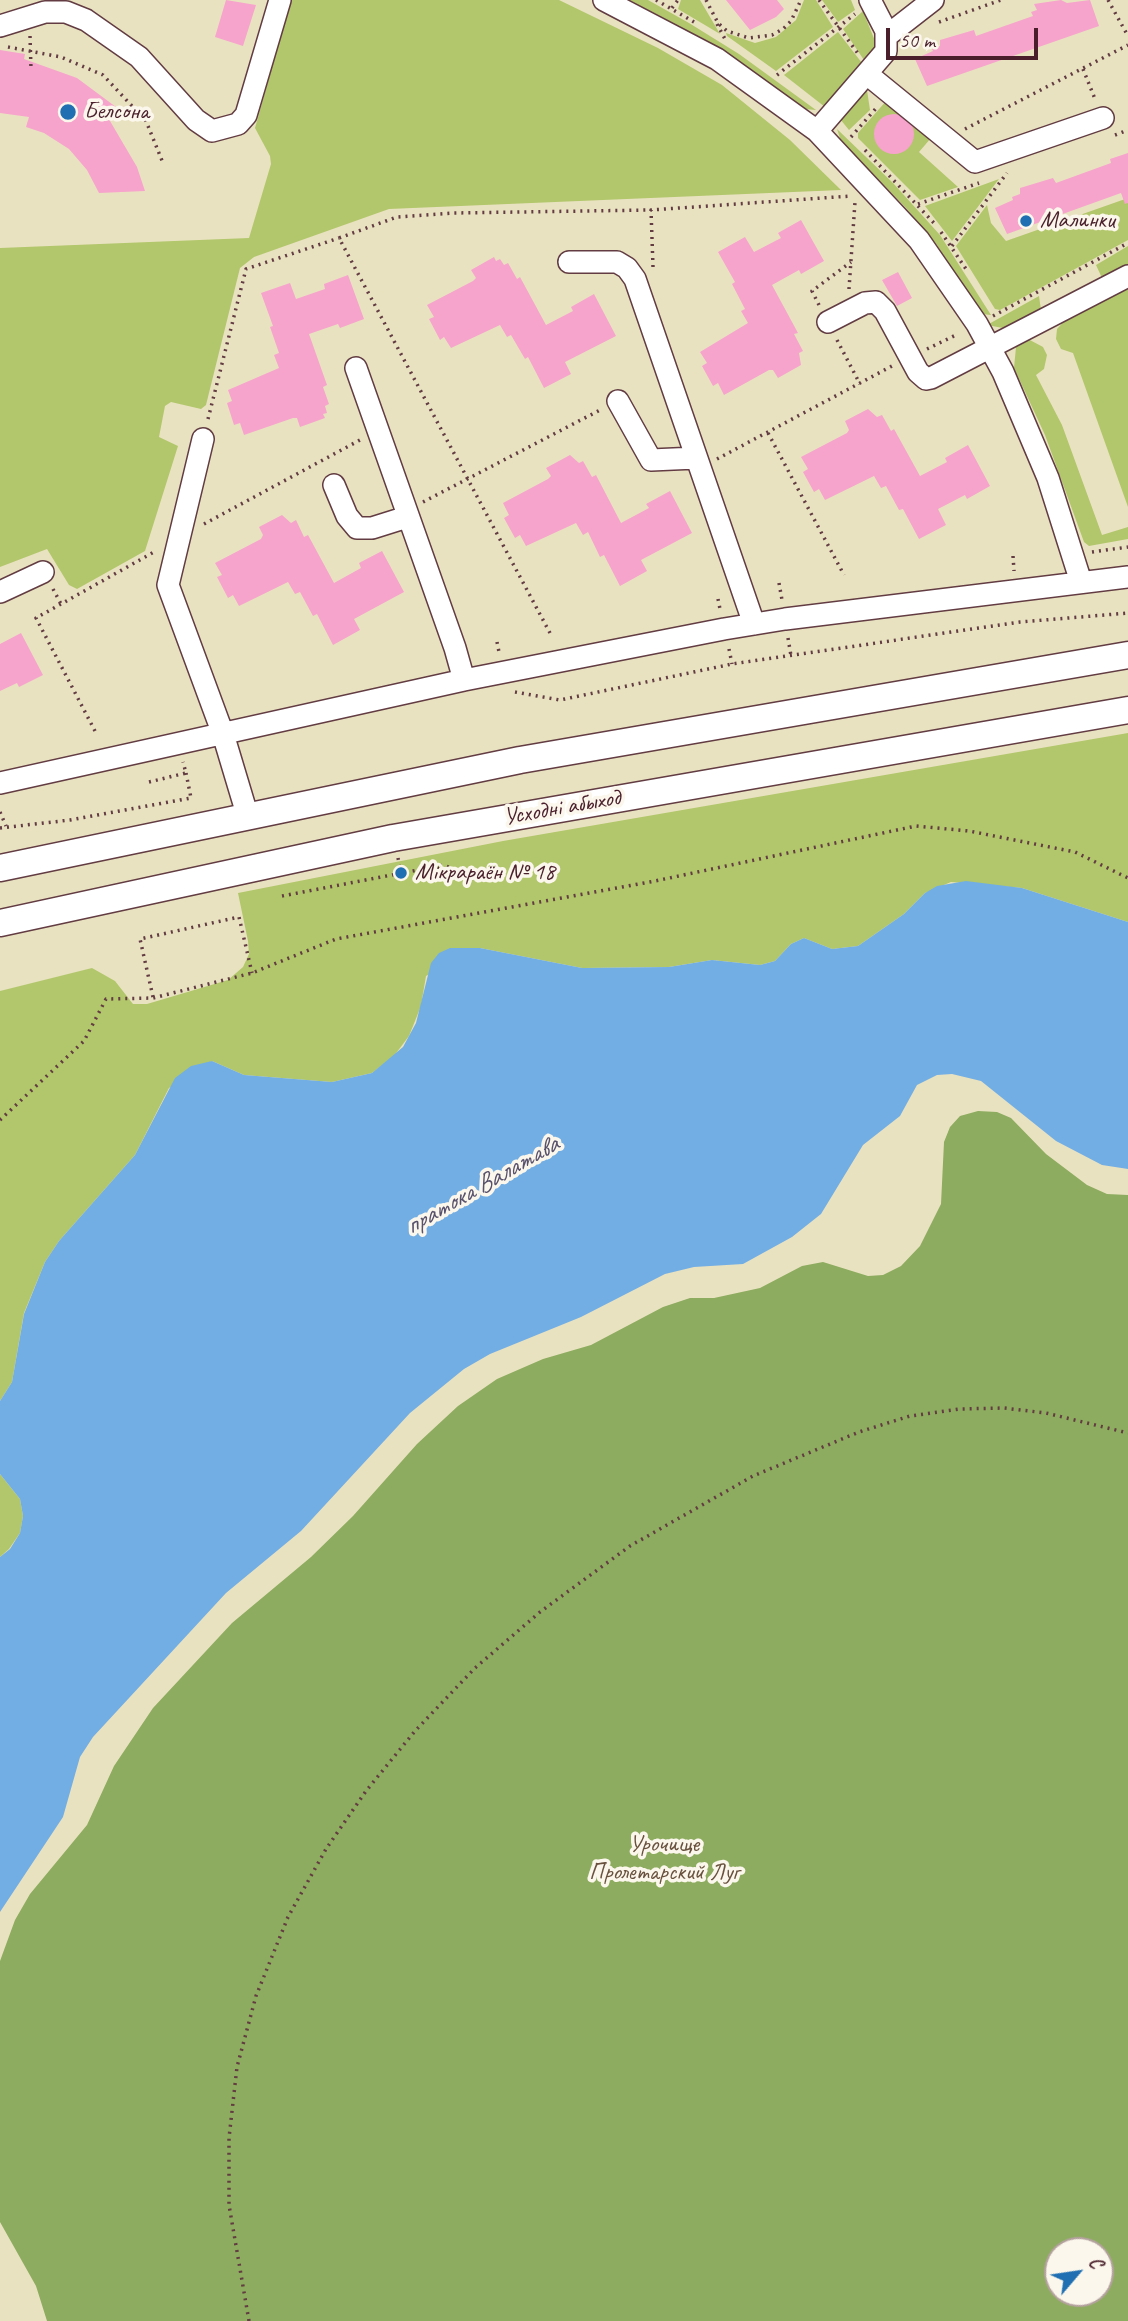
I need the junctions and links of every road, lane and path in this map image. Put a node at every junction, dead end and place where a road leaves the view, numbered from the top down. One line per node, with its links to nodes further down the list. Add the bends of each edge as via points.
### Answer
1 (280, 0): 14 (street, via 248,111 241,122 223,130 205,128 156,72 86,20 66,12 45,12)
2 (604, 0): 25 (street, via 717,59)
3 (678, 0): 11 (path)
4 (704, 0): 12 (path)
5 (801, 0): 12 (path, via 791,21 761,38 737,36)
6 (819, 0): 15 (path)
7 (933, 0): 16 (street)
8 (1001, 0): 13 (path)
9 (1108, 0): 17 (path)
10 (865, 5): 15 (path); 16 (street)
11 (672, 8)
12 (710, 14): 18 (path)
13 (937, 23)
14 (0, 26)
15 (839, 27): 21 (path); 22 (path)
16 (888, 35): 21 (street, via 884,54)
17 (1128, 36)
18 (726, 40)
19 (1128, 45): 26 (path)
20 (0, 46): 28 (path, via 61,57 103,75 146,121)
21 (869, 72): 23 (street); 25 (street)
22 (777, 75)
23 (890, 93): 26 (street); 27 (path)
24 (1103, 117): 26 (street, via 979,162)
25 (817, 131): 27 (street)
26 (945, 139)
27 (838, 152): 38 (street, via 919,240)
28 (163, 163)
29 (1007, 173): 32 (path)
30 (651, 209): 31 (path, via 397,217); 34 (path); 36 (path, via 855,195)
31 (339, 238): 43 (path, via 246,269); 45 (path)
32 (952, 246)
33 (569, 262): 44 (street, via 617,262 632,273)
34 (653, 274)
35 (1128, 276): 38 (street)
36 (848, 312): 37 (street); 38 (street, via 871,301 881,305 926,379)
37 (828, 322)
38 (990, 348): 56 (street, via 1033,439)
39 (356, 368): 41 (street)
40 (618, 401): 44 (street, via 651,460); 45 (path)
41 (377, 431): 47 (street); 48 (path)
42 (768, 433): 54 (path)
43 (202, 439): 48 (street)
44 (696, 458): 63 (street)
45 (468, 480): 47 (path); 64 (path)
46 (334, 485): 47 (street, via 357,528)
47 (406, 514): 72 (street)
48 (177, 539): 75 (path, via 36,618); 76 (street, via 168,575 170,597)
49 (1126, 547): 50 (path); 52 (path)
50 (1089, 553)
51 (1013, 556): 55 (path)
52 (1127, 569): 56 (street)
53 (43, 572): 58 (street)
54 (844, 575)
55 (1015, 576)
56 (1081, 582): 63 (street)
57 (779, 583): 60 (path)
58 (0, 592)
59 (718, 598): 62 (path)
60 (783, 602)
61 (1128, 612): 69 (path, via 1020,622)
62 (721, 615)
63 (754, 624): 72 (street)
64 (550, 633)
65 (787, 635): 69 (path)
66 (497, 642): 70 (path)
67 (727, 642): 71 (path)
68 (1128, 655): 82 (main road, via 520,760)
69 (790, 656): 71 (path)
70 (500, 657)
71 (732, 664): 73 (path, via 560,700)
72 (464, 680): 76 (street)
73 (507, 691)
74 (1128, 710): 88 (main road, Усходні абыход, via 393,838)
75 (95, 731)
76 (223, 734): 80 (street); 82 (street)
77 (183, 757): 78 (path)
78 (186, 773): 79 (path); 83 (path, via 191,798)
79 (149, 782)
80 (0, 783)
81 (0, 812): 83 (path)
82 (247, 814): 84 (main road)
83 (3, 827)
84 (0, 867)
85 (1128, 878): 89 (path, via 1075,852 969,831 916,826 655,881 337,939)
86 (473, 879): 87 (path, via 444,865)
87 (282, 896)
88 (0, 923)
89 (252, 973): 90 (path); 90 (path, via 239,917 139,939)
90 (153, 998): 91 (path, via 106,999 83,1041)
91 (0, 1120)
92 (1128, 1433): 93 (path, via 1004,1408 911,1416 859,1432 753,1476 630,1546 540,1612 475,1668 398,1751 326,1849 288,1917 256,1996 237,2067 229,2138 229,2205)
93 (249, 2321)

